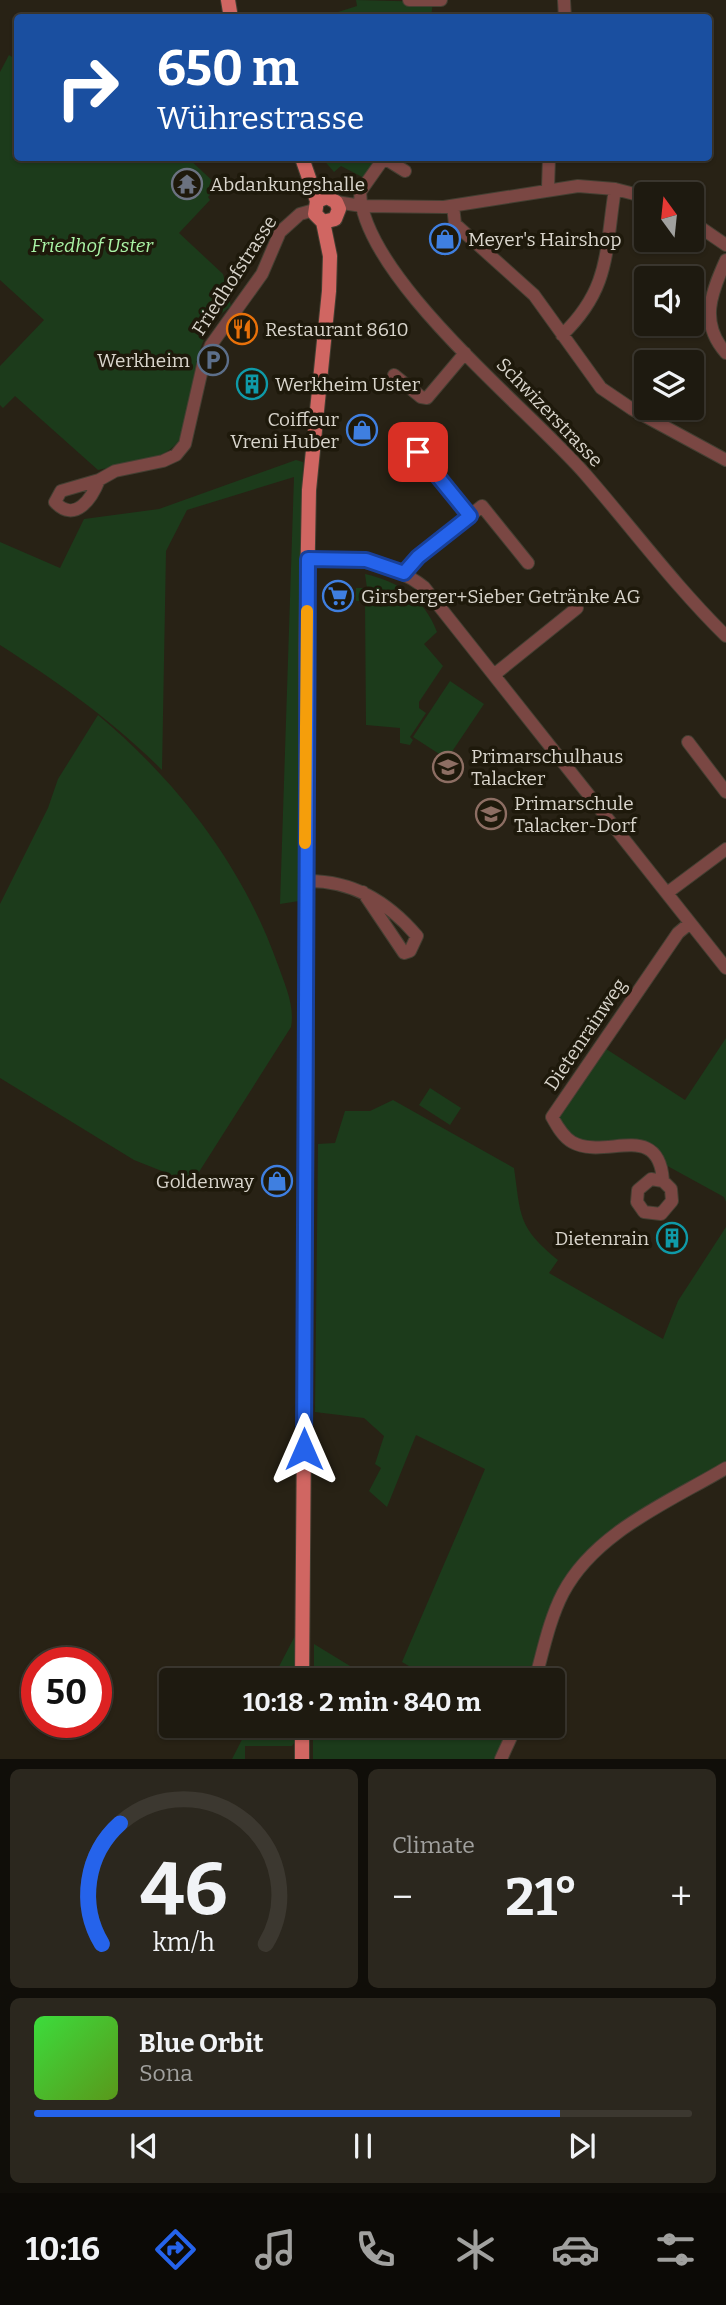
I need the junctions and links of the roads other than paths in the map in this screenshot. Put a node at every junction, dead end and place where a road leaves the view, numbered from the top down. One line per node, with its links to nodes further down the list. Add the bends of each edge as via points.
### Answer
1 (409, 0): 2 (street)
2 (441, 0)
3 (382, 161): 11 (street, via 360,192)
4 (389, 161): 7 (street)
5 (549, 161): 8 (street)
6 (305, 163): 13 (main road)
7 (405, 171)
8 (548, 188): 9 (street, Friedhofstrasse); 12 (street, Friedhofstrasse)
9 (615, 188): 10 (street, Friedhofstrasse); 17 (street, via 600,280 587,309)
10 (634, 194)
11 (362, 206): 12 (street, Friedhofstrasse); 13 (street, Friedhofstrasse); 18 (street, Schwizerstrasse, via 367,227 398,276)
12 (453, 206): 17 (street, via 456,223 534,295)
13 (327, 209): 23 (street, Friedhofstrasse, via 300,214 280,232 262,274 211,345 185,444 176,455 115,471); 25 (main road, via 330,256 309,490)
14 (704, 230): 15 (street)
15 (726, 245)
16 (726, 260): 19 (street, via 708,313 713,334)
17 (562, 335): 22 (street, via 609,394)
18 (465, 353): 20 (street, via 427,398); 29 (street, Schwizerstrasse, via 585,474 652,557)
19 (726, 353)
20 (394, 375)
21 (418, 452): 24 (street)
22 (726, 460)
23 (99, 480)
24 (470, 516): 26 (street, via 482,506); 27 (street)
25 (308, 559): 27 (street, via 366,560); 34 (main road)
26 (528, 564)
27 (404, 573): 30 (street, via 440,604)
28 (577, 608): 30 (street)
29 (726, 636)
30 (495, 674): 36 (street)
31 (688, 742): 32 (street)
32 (726, 792)
33 (726, 849): 36 (street)
34 (305, 881): 35 (street, via 335,882); 41 (main road)
35 (363, 892): 35 (street, via 397,913 416,936 415,946 404,953)
36 (667, 892): 37 (street)
37 (690, 923): 38 (street); 39 (street, Dietenrainweg, via 678,933 552,1117 564,1135 586,1148 629,1144 650,1150 662,1163)
38 (726, 968)
39 (663, 1181)
40 (726, 1468): 42 (street, via 614,1535 582,1564 561,1596)
41 (302, 1668)
42 (538, 1668)
43 (302, 1738): 45 (main road)
44 (510, 1738): 46 (street)
45 (302, 1759)
46 (500, 1759)

